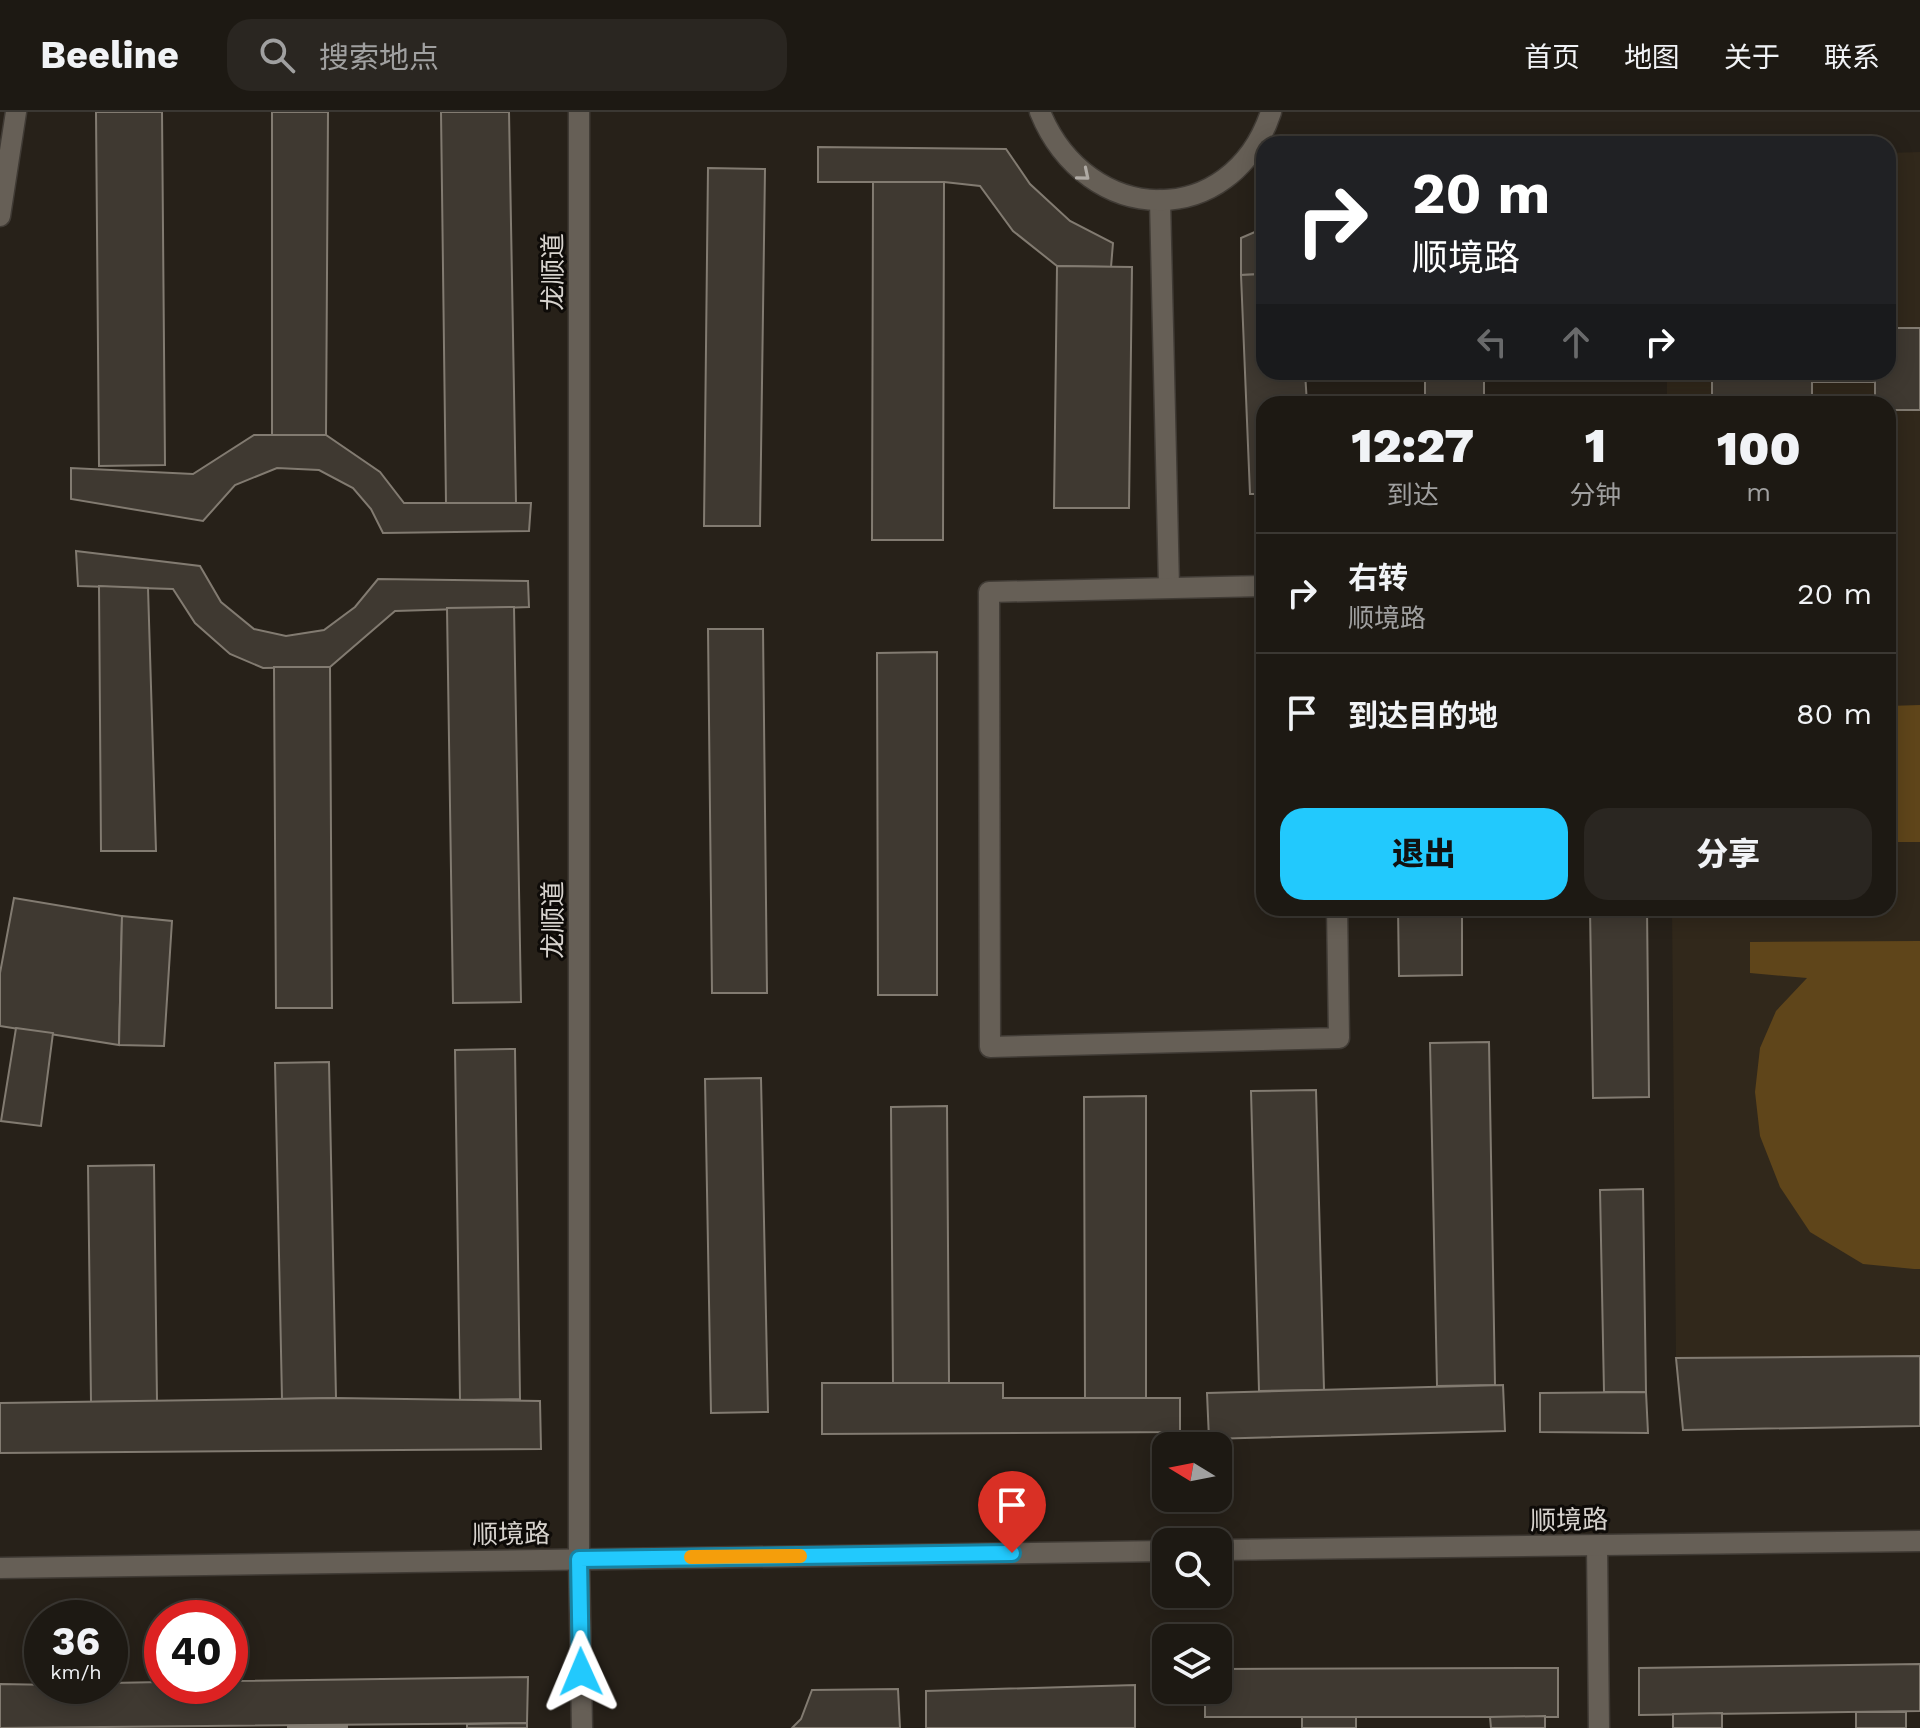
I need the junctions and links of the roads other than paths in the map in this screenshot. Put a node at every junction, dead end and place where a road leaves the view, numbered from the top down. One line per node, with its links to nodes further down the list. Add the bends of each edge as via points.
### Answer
1 (16, 112): 8 (street)
2 (579, 112): 16 (street, 龙顺道)
3 (1040, 112): 7 (street, one-way to 7, via 1063,157 1094,184 1126,197)
4 (1271, 112): 5 (street)
5 (1263, 136)
6 (1256, 145): 7 (street, via 1217,184)
7 (1160, 200): 10 (street)
8 (0, 216)
9 (1256, 586): 10 (street)
10 (1169, 587): 11 (street, via 989,592 990,1047 1339,1038)
11 (1337, 916)
12 (1920, 1541): 13 (street, 顺境路)
13 (1597, 1546): 14 (street, 顺境路); 19 (street)
14 (1232, 1550)
15 (1152, 1551): 16 (street, 顺境路)
16 (579, 1559): 17 (street, 顺境路); 18 (street, 龙顺道)
17 (0, 1568)
18 (582, 1728)
19 (1599, 1728)

